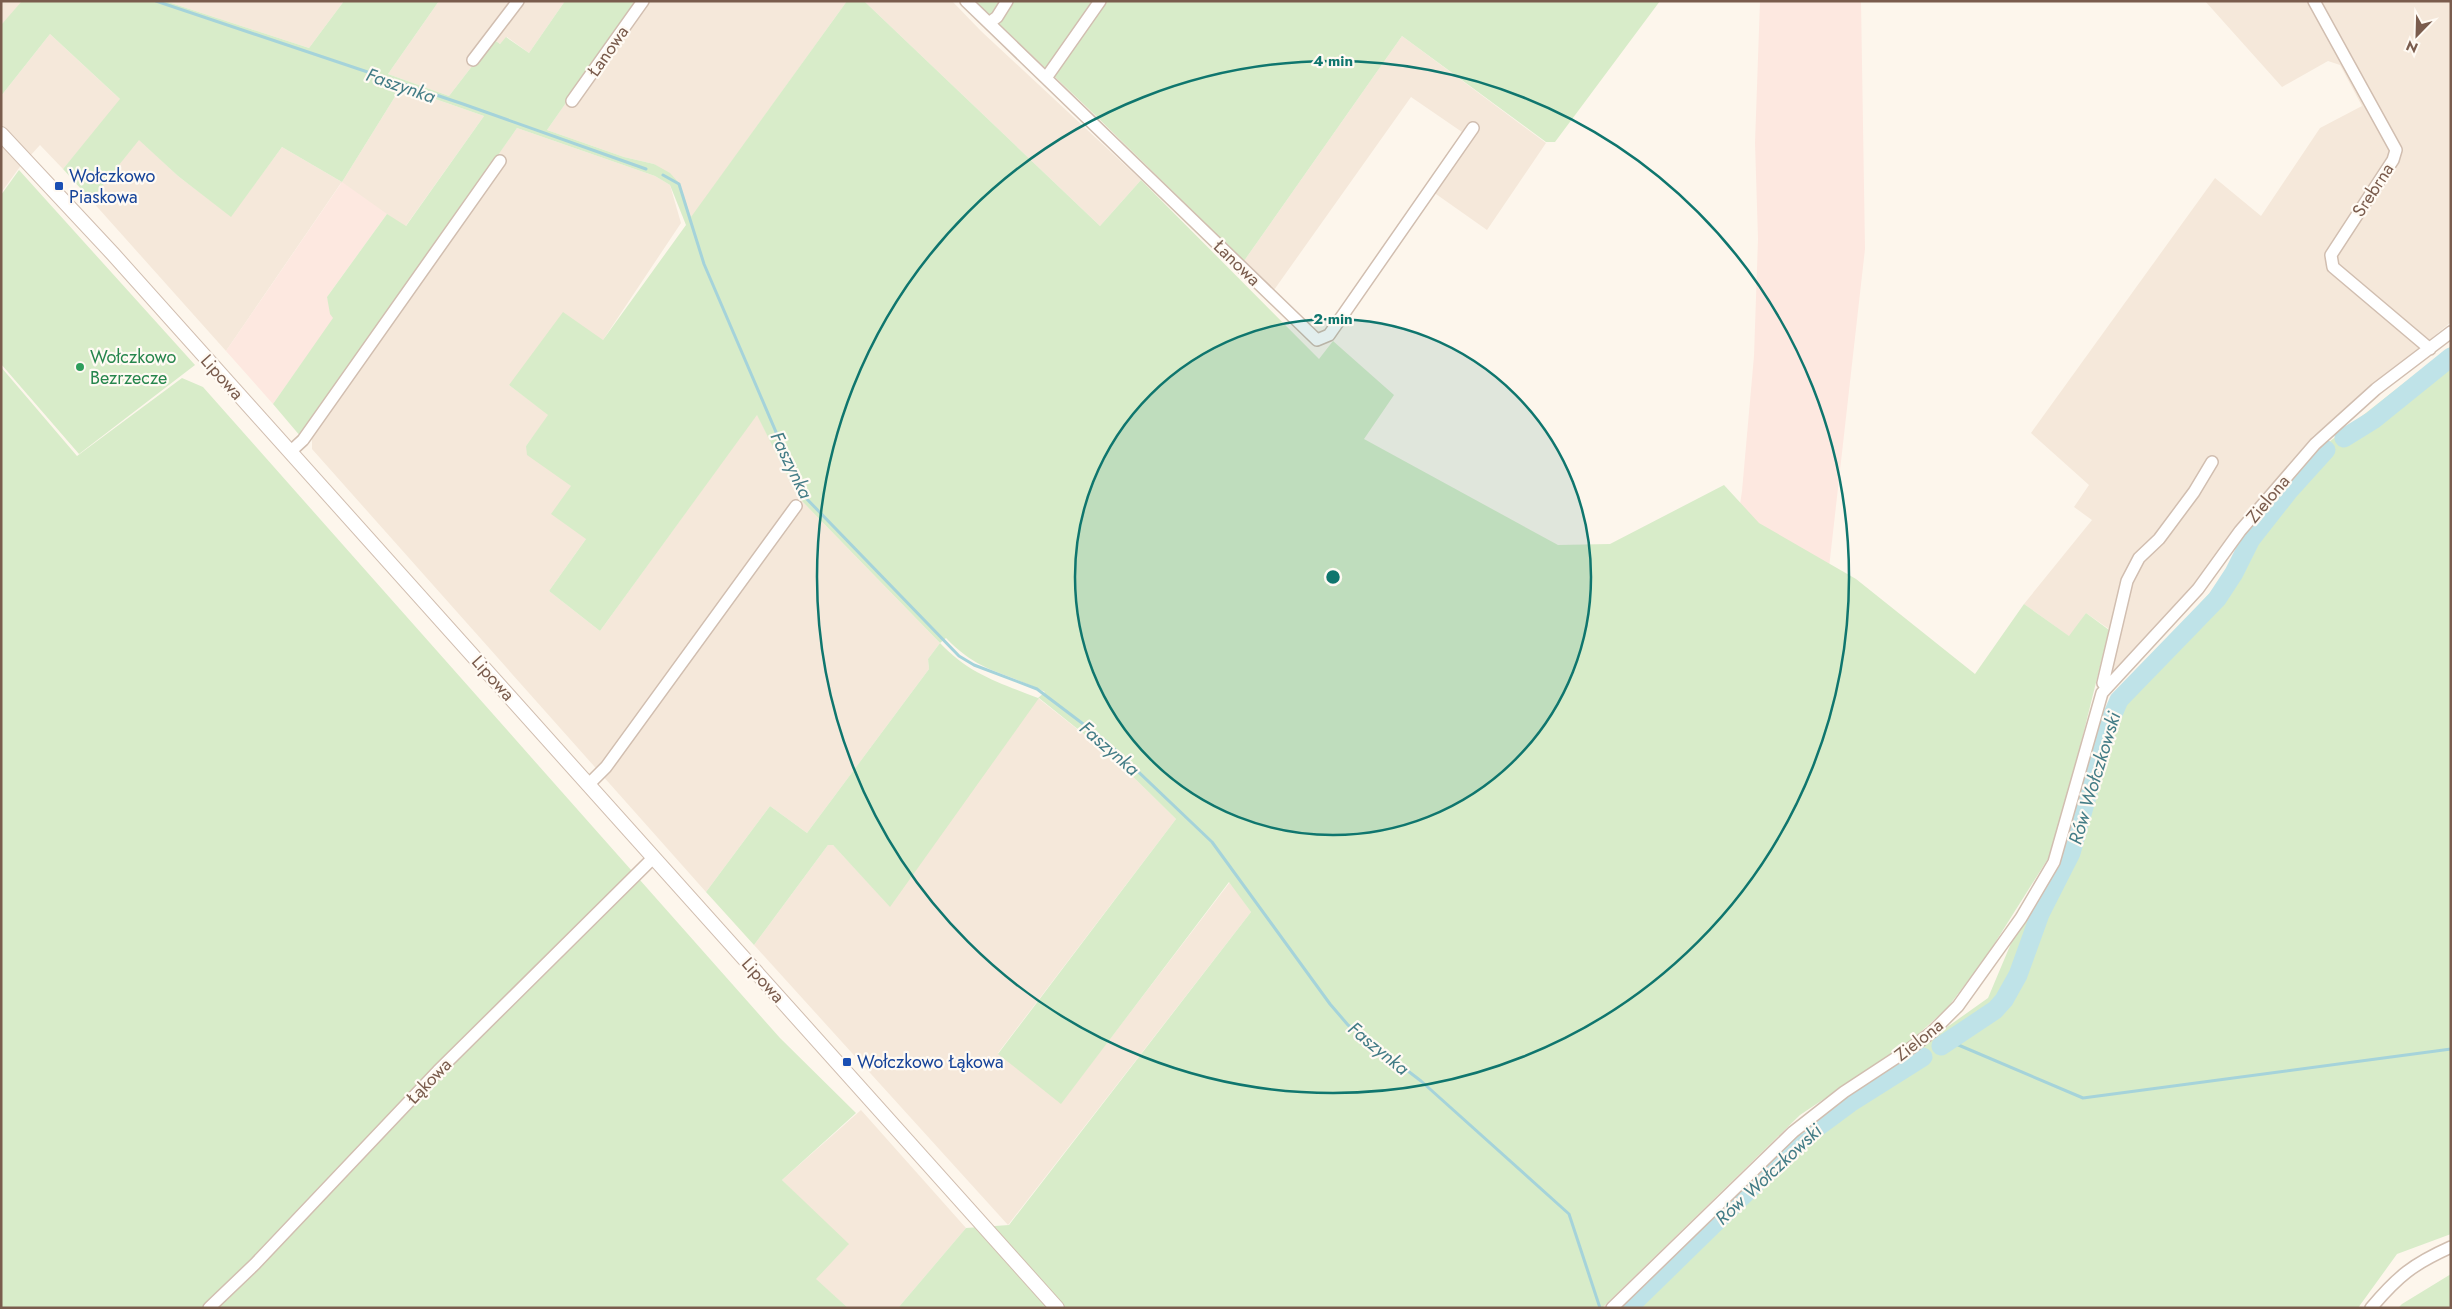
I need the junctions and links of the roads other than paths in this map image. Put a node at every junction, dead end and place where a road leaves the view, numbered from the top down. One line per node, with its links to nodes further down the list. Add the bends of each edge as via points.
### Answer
1 (518, 1): 8 (street)
2 (643, 1): 10 (street, Łanowa)
3 (966, 1): 7 (street, Łanowa)
4 (1007, 1): 7 (street)
5 (1100, 1): 9 (street)
6 (2314, 1): 15 (street, Srebrna, via 2396,150 2393,160 2331,255 2333,266)
7 (989, 23): 9 (street, Łanowa)
8 (473, 60)
9 (1046, 78): 11 (street, Łanowa, via 1317,340 1329,335)
10 (572, 102)
11 (1473, 128)
12 (1, 134): 16 (street, Lipowa)
13 (500, 162): 16 (street, via 303,440)
14 (2451, 332): 15 (street, Zielona)
15 (2430, 349): 19 (street, Zielona, via 2376,389 2315,444 2240,531 2198,589)
16 (290, 452): 20 (street, Lipowa)
17 (2212, 462): 19 (street, Zielona, via 2159,539 2139,558 2127,581 2103,683)
18 (796, 506): 20 (street, via 606,767)
19 (2107, 687): 25 (street, Zielona, via 2099,699 2054,862 2021,918 1958,1006 1932,1032 1844,1092 1793,1132)
20 (588, 785): 21 (street, Lipowa)
21 (653, 858): 23 (street, Łąkowa, via 438,1071 255,1264); 24 (street, Lipowa)
22 (2451, 1247): 26 (street, via 2425,1259 2395,1280)
23 (209, 1308)
24 (1057, 1308)
25 (1612, 1308)
26 (2371, 1308)

